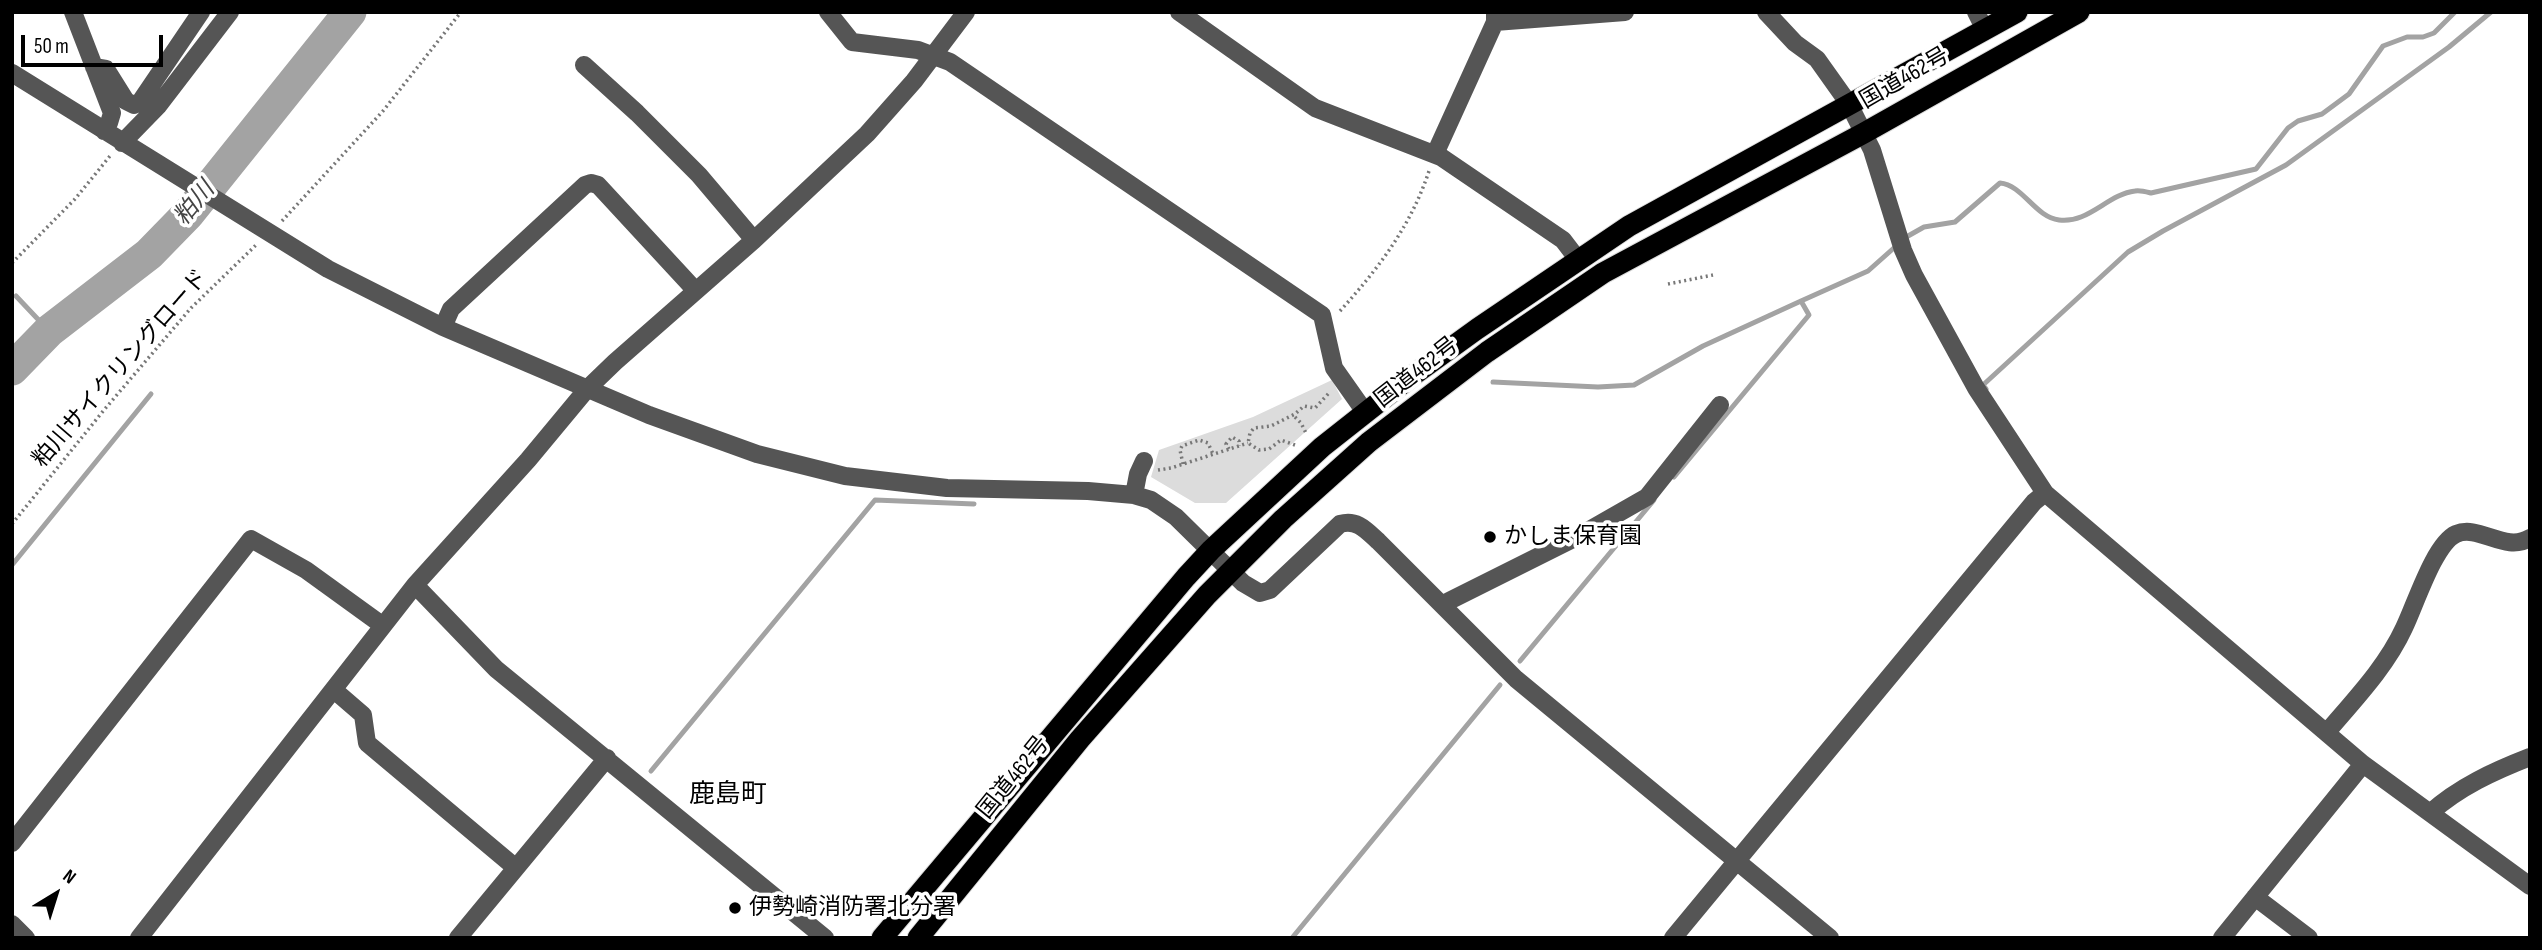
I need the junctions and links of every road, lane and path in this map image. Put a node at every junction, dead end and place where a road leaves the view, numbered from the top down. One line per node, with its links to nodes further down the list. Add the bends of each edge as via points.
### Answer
1 (73, 12): 16 (street)
2 (201, 12): 16 (street, via 140,103 126,101 106,69)
3 (230, 12): 21 (street)
4 (461, 12): 23 (path, 粕川サイクリングロード, via 383,111)
5 (828, 12): 14 (street, via 852,42)
6 (967, 12): 14 (street)
7 (1179, 12): 22 (street, via 1315,108)
8 (1625, 12): 12 (street)
9 (1766, 12): 18 (street, via 1816,59)
10 (2017, 12): 13 (highway, 国道462号)
11 (2079, 12): 20 (highway, 国道462号)
12 (1495, 17): 22 (street)
13 (1980, 21): 18 (highway, 国道462号)
14 (934, 55): 24 (street, via 867,134); 30 (street, via 1299,299 1322,315)
15 (584, 65): 24 (street, via 699,175)
16 (94, 67): 19 (street, via 112,113)
17 (12, 73): 19 (street)
18 (1849, 104): 20 (street); 25 (highway, 国道462号, via 1629,226)
19 (104, 131): 21 (street)
20 (1864, 133): 45 (street, via 1913,275 1976,388); 50 (highway, 国道462号, via 1602,273 1487,352 1335,470)
21 (122, 147): 23 (street); 26 (path)
22 (1435, 154): 25 (street, via 1563,240); 30 (path, via 1399,238 1374,273)
23 (267, 232): 31 (street, via 328,269); 47 (path, 粕川サイクリングロード, via 191,308)
24 (754, 240): 29 (street)
25 (1579, 261): 35 (highway, 国道462号, via 1477,328)
26 (12, 263)
27 (1713, 275): 28 (path)
28 (1668, 284)
29 (696, 291): 31 (street, via 592,183 488,273 451,309); 32 (street)
30 (1324, 323): 35 (street, via 1334,368)
31 (443, 327): 32 (street)
32 (587, 389): 46 (street, via 709,438 845,476 947,488); 51 (street)
33 (1336, 398): 38 (path, via 1331,391 1315,408 1304,406 1271,426 1254,428)
34 (1720, 405): 52 (street, via 1647,497)
35 (1365, 412): 49 (highway, 国道462号)
36 (1295, 417): 37 (path)
37 (1307, 435)
38 (1248, 443): 39 (path, via 1259,450 1281,440); 40 (path)
39 (1295, 445)
40 (1238, 446): 41 (path); 41 (path, via 1239,441 1232,438 1226,444)
41 (1228, 449): 42 (path)
42 (1213, 454): 43 (path); 43 (path, via 1208,443 1199,440 1182,446)
43 (1183, 464): 44 (path)
44 (1148, 466): 46 (street, via 1138,474)
45 (2045, 493): 55 (street); 61 (street)
46 (1134, 495): 49 (street, via 1176,517)
47 (12, 524)
48 (2530, 538): 55 (street, via 2516,543 2465,533 2447,542 2396,644)
49 (1211, 550): 50 (street); 70 (highway, 国道462号)
50 (1231, 571): 52 (street, via 1250,589 1259,593 1270,590 1340,524 1353,522); 71 (highway, 国道462号, via 1080,739)
51 (415, 585): 53 (street); 57 (street, via 496,669)
52 (1443, 606): 61 (street, via 1516,680)
53 (382, 625): 54 (street); 60 (street, via 306,570 251,539)
54 (334, 690): 62 (street, via 363,715 367,743); 67 (street)
55 (2327, 732): 58 (street)
56 (2530, 757): 59 (street, via 2489,773)
57 (607, 758): 62 (street); 69 (street)
58 (2363, 764): 59 (street); 64 (street)
59 (2430, 813): 63 (street)
60 (12, 843)
61 (1737, 860): 72 (street); 73 (street)
62 (516, 868): 68 (street)
63 (2530, 886)
64 (2255, 897): 74 (street); 75 (street)
65 (12, 924): 66 (street)
66 (26, 938)
67 (139, 938)
68 (458, 938)
69 (825, 938)
70 (883, 938)
71 (918, 938)
72 (1673, 938)
73 (1830, 938)
74 (2222, 938)
75 (2309, 938)

